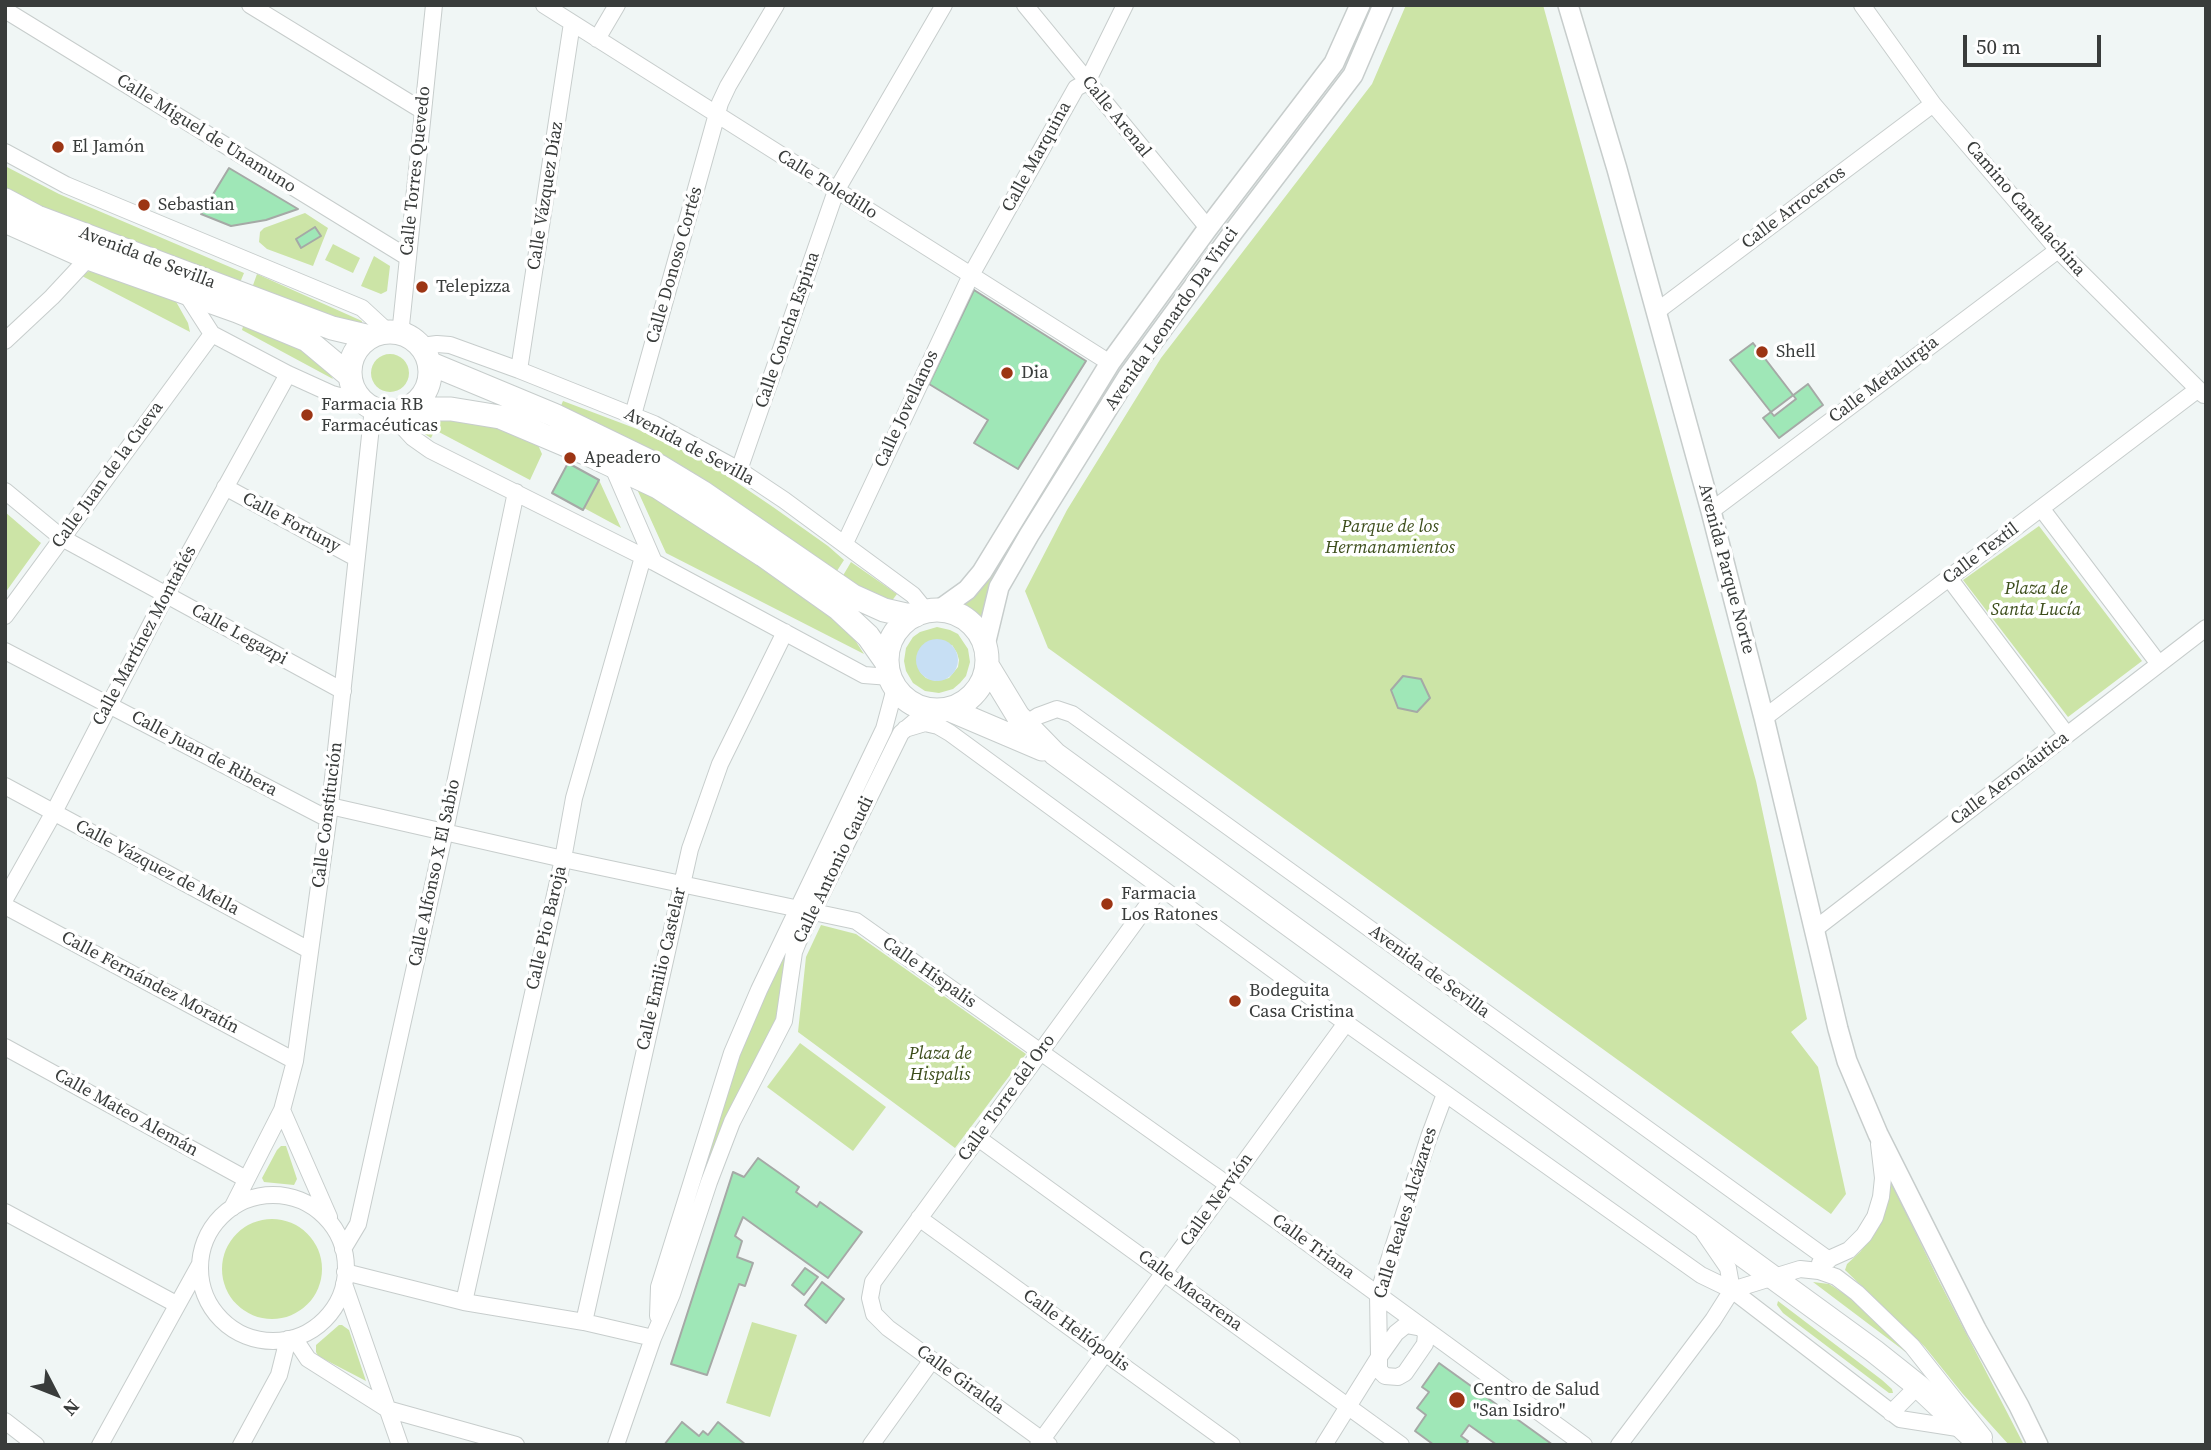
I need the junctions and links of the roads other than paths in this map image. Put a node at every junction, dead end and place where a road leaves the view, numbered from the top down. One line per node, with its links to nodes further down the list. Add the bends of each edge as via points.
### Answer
1 (250, 5): 18 (street)
2 (434, 5): 18 (street, Calle Torres Quevedo)
3 (544, 5): 14 (street, Calle Toledillo)
4 (617, 5): 15 (street)
5 (776, 5): 19 (street, Calle Donoso Cortés, via 728,86)
6 (944, 5): 21 (street, Calle Concha Espina)
7 (1025, 5): 16 (street, Calle Arenal)
8 (1125, 5): 16 (street, Calle Marquina)
9 (1360, 5): 24 (street, Avenida Leonardo Da Vinci, via 1334,64)
10 (1383, 5): 60 (street, Avenida Leonardo Da Vinci, via 1353,75 1128,376 1036,524 999,587)
11 (1568, 5): 31 (street, Avenida Parque Norte)
12 (1862, 5): 17 (street, Camino Cantalachina)
13 (5, 10): 27 (street, Calle Miguel de Unamuno)
14 (572, 23): 15 (street, Calle Toledillo); 36 (street, Calle Vázquez Díaz)
15 (597, 39): 19 (street, Calle Toledillo)
16 (1087, 82): 24 (street, Calle Arenal); 29 (street, Calle Marquina, via 1076,88)
17 (1933, 103): 25 (street, Camino Cantalachina); 31 (street, Calle Arroceros)
18 (422, 111): 27 (street, Calle Torres Quevedo)
19 (717, 115): 21 (street, Calle Toledillo); 41 (street, Calle Donoso Cortés)
20 (5, 152): 34 (street, Avenida de Sevilla, via 66,185 362,308)
21 (836, 191): 29 (street, Calle Toledillo); 43 (street, Calle Concha Espina)
22 (5, 200): 26 (main road, Avenida de Sevilla)
23 (5, 221): 28 (main road, Avenida de Sevilla)
24 (1208, 228): 35 (street, Avenida Leonardo Da Vinci)
25 (2058, 250): 39 (street, Camino Cantalachina); 48 (street, Calle Metalurgia)
26 (126, 251): 28 (street, via 102,249); 34 (main road, Avenida de Sevilla, via 332,328)
27 (407, 257): 34 (street, Calle Torres Quevedo)
28 (88, 258): 30 (main road, Avenida de Sevilla); 33 (street)
29 (971, 275): 35 (street, Calle Toledillo); 50 (street, Calle Jovellanos)
30 (185, 292): 32 (street, Avenida de Sevilla); 38 (main road, Avenida de Sevilla, via 307,340)
31 (1656, 312): 48 (street, Avenida Parque Norte)
32 (212, 334): 37 (street, Avenida de Sevilla); 49 (street, Calle Juan de la Cueva)
33 (5, 341)
34 (403, 343): 36 (street, Avenida de Sevilla, via 447,345); 38 (main road, via 354,354); 40 (main road, via 430,375 415,403); 55 (main road, Avenida de Sevilla, via 659,466 853,596 906,615)
35 (1110, 363): 55 (street, Avenida Leonardo Da Vinci, via 982,572 967,590)
36 (519, 370): 41 (street, Avenida de Sevilla)
37 (288, 374): 40 (street, Avenida de Sevilla, via 332,394); 44 (street, Calle Martínez Montañés)
38 (350, 376): 40 (main road, via 355,391)
39 (2202, 393): 47 (street, Calle Textil)
40 (383, 408): 42 (main road, Avenida de Sevilla, via 487,414); 46 (street, Avenida de Sevilla, via 421,444); 51 (street, Calle Constitución)
41 (633, 415): 43 (street, Avenida de Sevilla)
42 (612, 465): 52 (street); 63 (main road, Avenida de Sevilla, via 681,501 822,597 878,649)
43 (739, 470): 50 (street, Avenida de Sevilla)
44 (225, 487): 51 (street, Calle Fortuny); 54 (street, Calle Martínez Montañés)
45 (5, 491): 49 (street, Calle Legazpi)
46 (516, 492): 52 (street, Avenida de Sevilla); 76 (street, Calle Alfonso X El Sabio)
47 (2041, 508): 53 (street, Calle Textil); 61 (street)
48 (1711, 511): 67 (street, Avenida Parque Norte)
49 (62, 538): 54 (street, Calle Legazpi); 56 (street, Calle Juan de la Cueva)
50 (845, 543): 55 (street, Avenida de Sevilla, via 913,595)
51 (356, 558): 64 (street, Calle Constitución)
52 (649, 560): 58 (street, Avenida de Sevilla); 77 (street, Calle Pio Baroja, via 578,785)
53 (1949, 578): 67 (street, Calle Textil); 70 (street)
54 (166, 595): 64 (street, Calle Legazpi); 65 (street, Calle Martínez Montañés)
55 (927, 612): 60 (main road, via 954,613 968,620 978,631); 63 (main road, via 900,626 892,638)
56 (5, 616)
57 (2206, 628): 61 (street, Calle Aeronáutica)
58 (785, 632): 62 (street, Avenida de Sevilla); 78 (street, Calle Emilio Castelar, via 720,764)
59 (5, 651): 65 (street, Calle Juan de Ribera)
60 (986, 655): 66 (main road, via 983,680 975,693); 68 (main road)
61 (2159, 664): 70 (street, Calle Aeronáutica)
62 (864, 676): 63 (street, Avenida de Sevilla); 63 (street, Avenida de Sevilla, via 885,691)
63 (890, 684): 66 (main road, via 916,706); 82 (street, Calle Antonio Gaudi, via 884,729)
64 (343, 691): 75 (street, Calle Constitución)
65 (108, 704): 74 (street, Calle Martínez Montañés); 75 (street, Calle Juan de Ribera)
66 (942, 710): 69 (street); 71 (street); 72 (main road)
67 (1764, 718): 83 (street, Avenida Parque Norte)
68 (1025, 724): 72 (main road); 101 (street, Avenida de Sevilla, via 1057,709 1072,714)
69 (905, 729): 71 (street, via 933,724); 82 (street, Calle Antonio Gaudi)
70 (2067, 735): 83 (street, Calle Aeronáutica)
71 (970, 748): 79 (street)
72 (1055, 754): 98 (main road)
73 (5, 786): 74 (street, Calle Vázquez de Mella)
74 (54, 812): 80 (street, Calle Martínez Montañés); 84 (street, Calle Vázquez de Mella)
75 (329, 813): 76 (street, Calle Juan de Ribera); 84 (street, Calle Constitución)
76 (445, 831): 77 (street, Calle Juan de Ribera); 100 (street, Calle Alfonso X El Sabio, via 358,1224)
77 (563, 859): 78 (street, Calle Hispalis); 109 (street, Calle Pio Baroja)
78 (681, 884): 82 (street, Calle Hispalis); 112 (street, Calle Emilio Castelar)
79 (1160, 888): 85 (street); 87 (street, Calle Torre del Oro)
80 (5, 899)
81 (5, 906): 88 (street, Calle Fernández Moratín)
82 (804, 911): 87 (street, Calle Hispalis, via 856,921); 114 (street, Calle Antonio Gaudi, via 781,1029 732,1122); 114 (street, Calle Antonio Gaudi, via 759,990 732,1053 659,1287)
83 (1815, 929): 91 (street, Avenida Parque Norte, via 1843,1046)
84 (309, 950): 88 (street, Calle Constitución)
85 (1346, 1023): 89 (street); 94 (street, Calle Nervión)
86 (5, 1047): 93 (street, Calle Mateo Alemán)
87 (1040, 1051): 92 (street, Calle Torre del Oro); 94 (street, Calle Triana)
88 (295, 1061): 90 (street, Calle Constitución)
89 (1446, 1094): 107 (street, via 1700,1275); 108 (street, Calle Reales Alcázares)
90 (282, 1110): 93 (street, Calle Constitución); 99 (street)
91 (1878, 1134): 101 (street, via 1883,1178 1879,1207 1857,1244); 139 (street, Avenida Parque Norte)
92 (978, 1138): 97 (street, Calle Torre del Oro); 104 (street, Calle Macarena)
93 (246, 1179): 95 (street, Calle Constitución)
94 (1228, 1185): 104 (street, Calle Nervión); 108 (street, Calle Triana)
95 (232, 1208): 99 (street, via 258,1196 286,1196 307,1203); 102 (street, via 211,1229)
96 (5, 1212): 110 (street)
97 (919, 1218): 111 (street, Calle Torre del Oro, via 873,1282); 116 (street, Calle Heliópolis)
98 (1693, 1218): 106 (main road); 107 (street, via 1728,1268)
99 (332, 1225): 100 (street)
100 (343, 1250): 105 (street)
101 (1829, 1260): 103 (street)
102 (200, 1264): 110 (street); 115 (street, via 206,1299 229,1326 261,1340)
103 (1800, 1269): 106 (street); 138 (street, via 1842,1281 1888,1322 1926,1362)
104 (1165, 1273): 116 (street, Calle Nervión); 120 (street, Calle Macarena)
105 (344, 1278): 109 (street); 115 (street, via 326,1318); 121 (street)
106 (1774, 1278): 107 (street); 119 (main road)
107 (1732, 1290): 122 (street); 137 (street)
108 (1377, 1294): 113 (street, Calle Triana); 117 (street, Calle Reales Alcázares)
109 (464, 1302): 112 (street)
110 (176, 1304): 127 (street)
111 (874, 1314): 118 (street, Calle Giralda)
112 (584, 1322): 114 (street)
113 (1422, 1328): 117 (street, via 1401,1328); 117 (street, via 1426,1343 1405,1373 1385,1376 1378,1368); 136 (street, Calle Triana)
114 (655, 1330): 131 (street, Calle Antonio Gaudi)
115 (291, 1338): 121 (street, via 308,1359); 128 (street, via 279,1375)
116 (1105, 1352): 125 (street, Calle Nervión); 133 (street, Calle Heliópolis)
117 (1379, 1357): 120 (street)
118 (932, 1360): 125 (street, Calle Giralda); 132 (street)
119 (1918, 1386): 122 (street); 124 (main road)
120 (1348, 1406): 134 (street); 135 (street, Calle Macarena)
121 (387, 1409): 129 (street); 130 (street)
122 (1895, 1416): 124 (street)
123 (5, 1421): 126 (street)
124 (1974, 1437)
125 (1043, 1443)
126 (36, 1445)
127 (100, 1445)
128 (241, 1445)
129 (400, 1445)
130 (516, 1445)
131 (616, 1445)
132 (871, 1445)
133 (1232, 1445)
134 (1324, 1445)
135 (1401, 1445)
136 (1584, 1445)
137 (1619, 1445)
138 (1988, 1445)
139 (2038, 1445)

